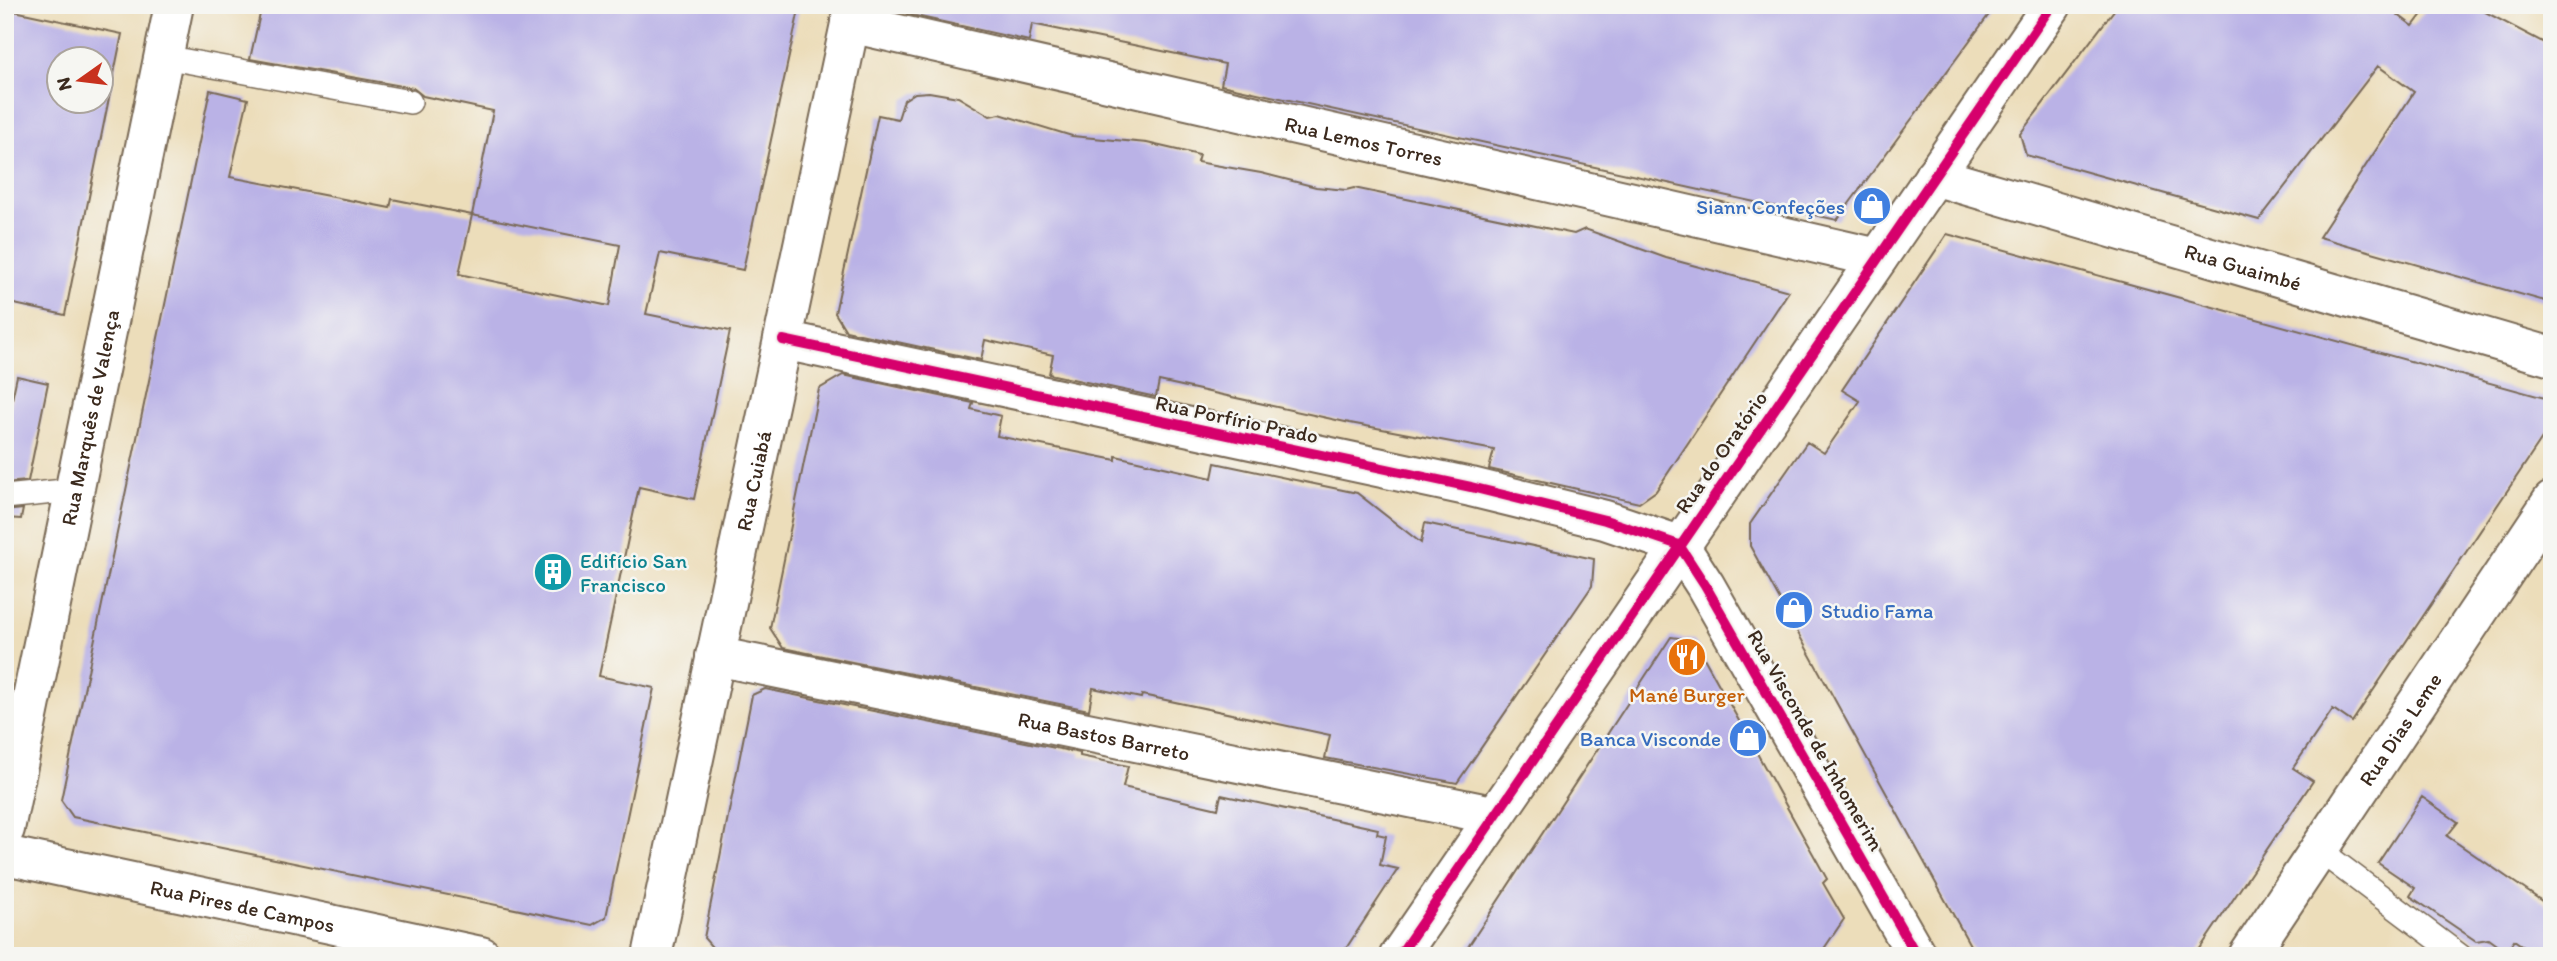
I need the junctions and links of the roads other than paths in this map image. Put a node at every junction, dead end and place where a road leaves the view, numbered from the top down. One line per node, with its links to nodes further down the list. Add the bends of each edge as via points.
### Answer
1 (174, 5): 4 (street, Rua Marquês de Valença)
2 (2052, 5): 6 (street, Rua do Oratório)
3 (852, 14): 7 (street, Rua Lemos Torres); 8 (street, Rua Cuiabá)
4 (164, 57): 5 (lane); 10 (street, Rua Marquês de Valença)
5 (410, 102)
6 (1934, 176): 7 (street, Rua do Oratório); 9 (street, Rua Guaimbé)
7 (1878, 258): 13 (street, Rua do Oratório)
8 (783, 340): 13 (street, Rua Porfírio Prado, via 1471,487 1605,520); 14 (street, Rua Cuiabá)
9 (2552, 357)
10 (75, 490): 11 (lane); 16 (street, Rua Marquês de Valença)
11 (5, 497)
12 (2552, 501): 17 (street, Rua Dias Leme)
13 (1679, 545): 15 (street, Rua do Oratório); 22 (street, Rua Visconde de Inhomerim)
14 (715, 656): 15 (street, Rua Bastos Barreto); 20 (street, Rua Cuiabá)
15 (1493, 815): 21 (street, Rua do Oratório)
16 (5, 829)
17 (2319, 850): 23 (street, Rua Dias Leme); 24 (lane)
18 (5, 855): 19 (street, Rua Pires de Campos)
19 (481, 956)
20 (652, 956)
21 (1399, 956)
22 (1917, 956)
23 (2248, 956)
24 (2460, 956)

